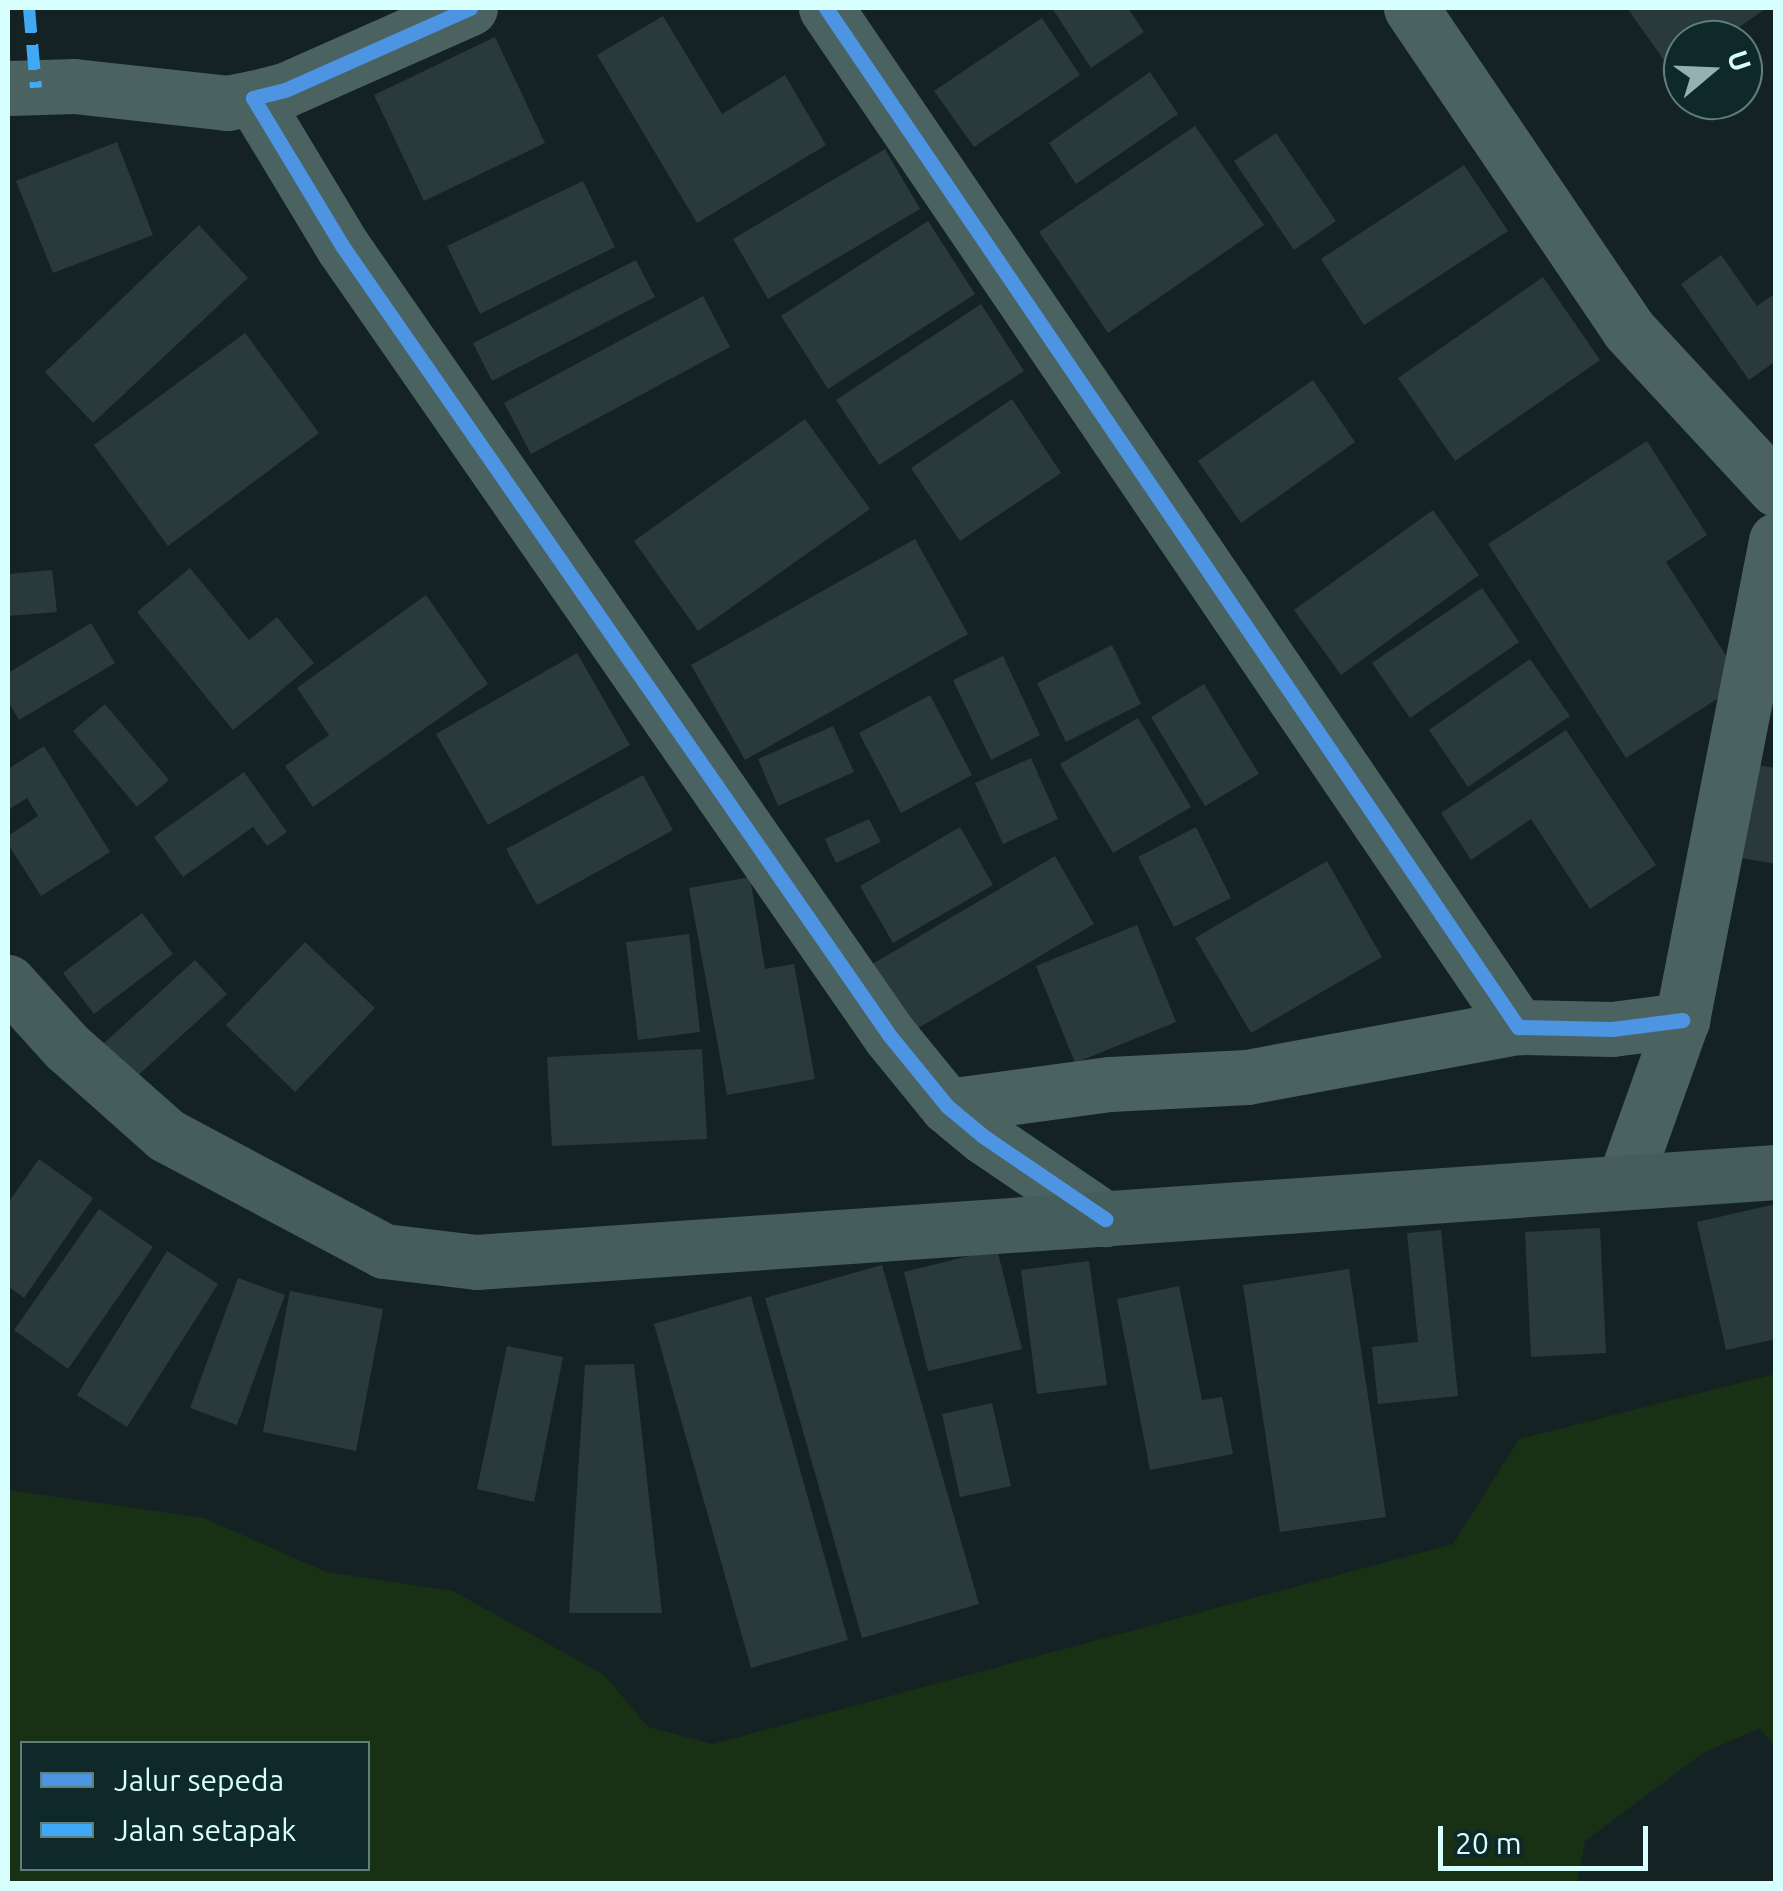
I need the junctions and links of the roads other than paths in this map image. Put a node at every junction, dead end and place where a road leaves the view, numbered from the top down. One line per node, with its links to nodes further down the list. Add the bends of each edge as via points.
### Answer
1 (470, 8): 5 (street)
2 (826, 8): 10 (street)
3 (1411, 8): 6 (street, via 1628,329)
4 (8, 88): 5 (street, via 74,86 228,103)
5 (253, 98): 11 (street, via 342,248 890,1036)
6 (1776, 489)
7 (1776, 540): 9 (street)
8 (8, 982): 14 (main road, via 67,1047 166,1135 384,1251 476,1262)
9 (1682, 1020): 10 (street, via 1612,1030); 13 (street)
10 (1518, 1028): 11 (street, via 1247,1078 1110,1084)
11 (947, 1106): 14 (street)
12 (1776, 1172): 13 (main road)
13 (1624, 1182): 14 (main road)
14 (1106, 1219)

